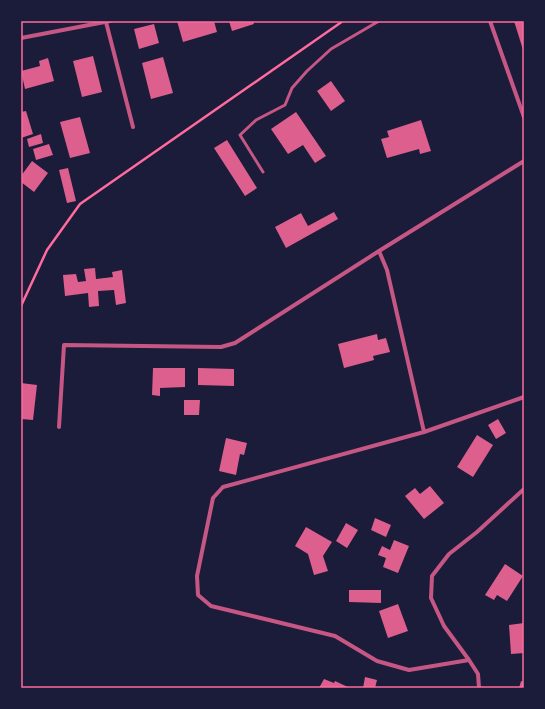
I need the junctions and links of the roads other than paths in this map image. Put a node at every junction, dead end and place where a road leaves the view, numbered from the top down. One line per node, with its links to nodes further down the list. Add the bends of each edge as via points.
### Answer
1 (380, 21): 8 (lane, via 331,49 292,88 285,105 256,120 240,135)
2 (490, 21): 5 (street)
3 (108, 22): 4 (street); 6 (street)
4 (21, 38)
5 (524, 117)
6 (133, 127)
7 (524, 161): 9 (street)
8 (263, 172)
9 (379, 251): 11 (street, via 235,343 221,347 64,345); 12 (street, via 387,270)
10 (524, 397): 12 (street)
11 (59, 427)
12 (424, 432): 14 (street, via 223,487 213,498 197,576 198,595 211,606 335,636 378,661 409,670)
13 (524, 489): 14 (street, via 449,554 432,576 431,598 444,626)
14 (469, 660): 15 (street, via 478,674)
15 (479, 688)

